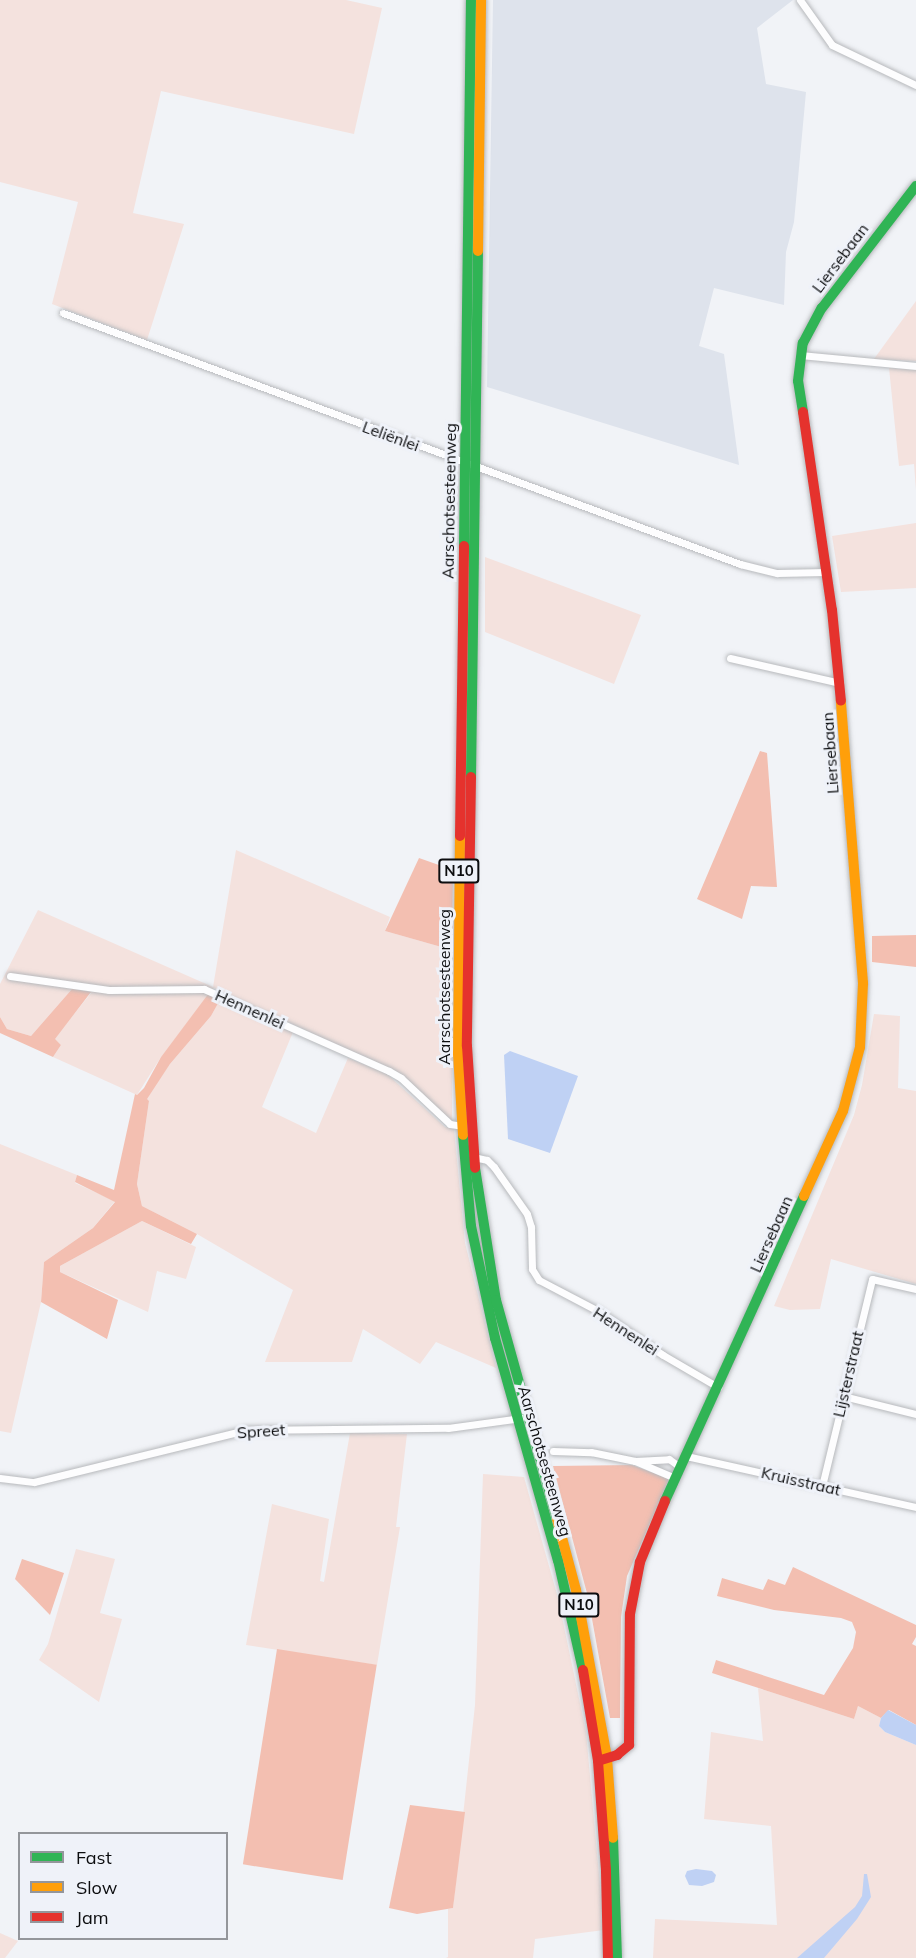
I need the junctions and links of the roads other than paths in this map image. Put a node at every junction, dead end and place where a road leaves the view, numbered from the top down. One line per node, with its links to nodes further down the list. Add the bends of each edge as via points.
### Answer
1 (471, 0): 9 (main road, Aarschotsesteenweg / N10)
2 (481, 0): 10 (main road, Aarschotsesteenweg / N10)
3 (800, 0): 4 (street, via 832,45)
4 (916, 85)
5 (916, 186): 7 (main road, Liersebaan, via 822,308)
6 (63, 313): 9 (street, Leliënlei)
7 (800, 355): 8 (street); 11 (main road, Liersebaan, via 798,381)
8 (916, 366)
9 (465, 464): 10 (street, Leliënlei); 15 (main road, Aarschotsesteenweg / N10, via 458,978)
10 (476, 468): 11 (street, Leliënlei, via 758,570 784,574); 16 (main road, Aarschotsesteenweg / N10, via 467,1046)
11 (826, 572): 13 (main road, Liersebaan)
12 (730, 658): 13 (street)
13 (840, 682): 18 (main road, Liersebaan, via 863,983 860,1047 843,1111)
14 (10, 976): 15 (street, Hennenlei, via 109,990 204,988 389,1071 450,1124)
15 (462, 1126): 21 (main road, Aarschotsesteenweg / N10, via 471,1226 495,1338)
16 (473, 1157): 18 (street, Hennenlei, via 487,1160 494,1167 527,1214 532,1269 539,1281 598,1311); 21 (main road, Aarschotsesteenweg / N10, via 496,1300)
17 (916, 1289): 19 (street, Lijsterstraat, via 872,1279)
18 (718, 1387): 23 (main road, Liersebaan)
19 (843, 1396): 20 (street); 28 (street, Lijsterstraat)
20 (916, 1414)
21 (522, 1417): 26 (street, Spreet, via 448,1428 245,1430 34,1482); 30 (main road, Aarschotsesteenweg / N10)
22 (553, 1451): 24 (street, via 591,1452)
23 (686, 1456): 25 (main road, Liersebaan); 28 (street, Kruisstraat)
24 (635, 1461): 25 (street, via 669,1459); 27 (street)
25 (680, 1467): 27 (main road, Liersebaan)
26 (0, 1478)
27 (675, 1478): 30 (main road, Liersebaan, via 652,1529 633,1592 629,1745)
28 (822, 1486): 29 (street, Kruisstraat)
29 (916, 1507)
30 (602, 1760): 31 (main road, Aarschotsesteenweg / N10)
31 (609, 1834): 32 (main road, Aarschotsesteenweg / N10); 33 (main road, Aarschotsesteenweg / N10)
32 (608, 1958)
33 (617, 1958)

